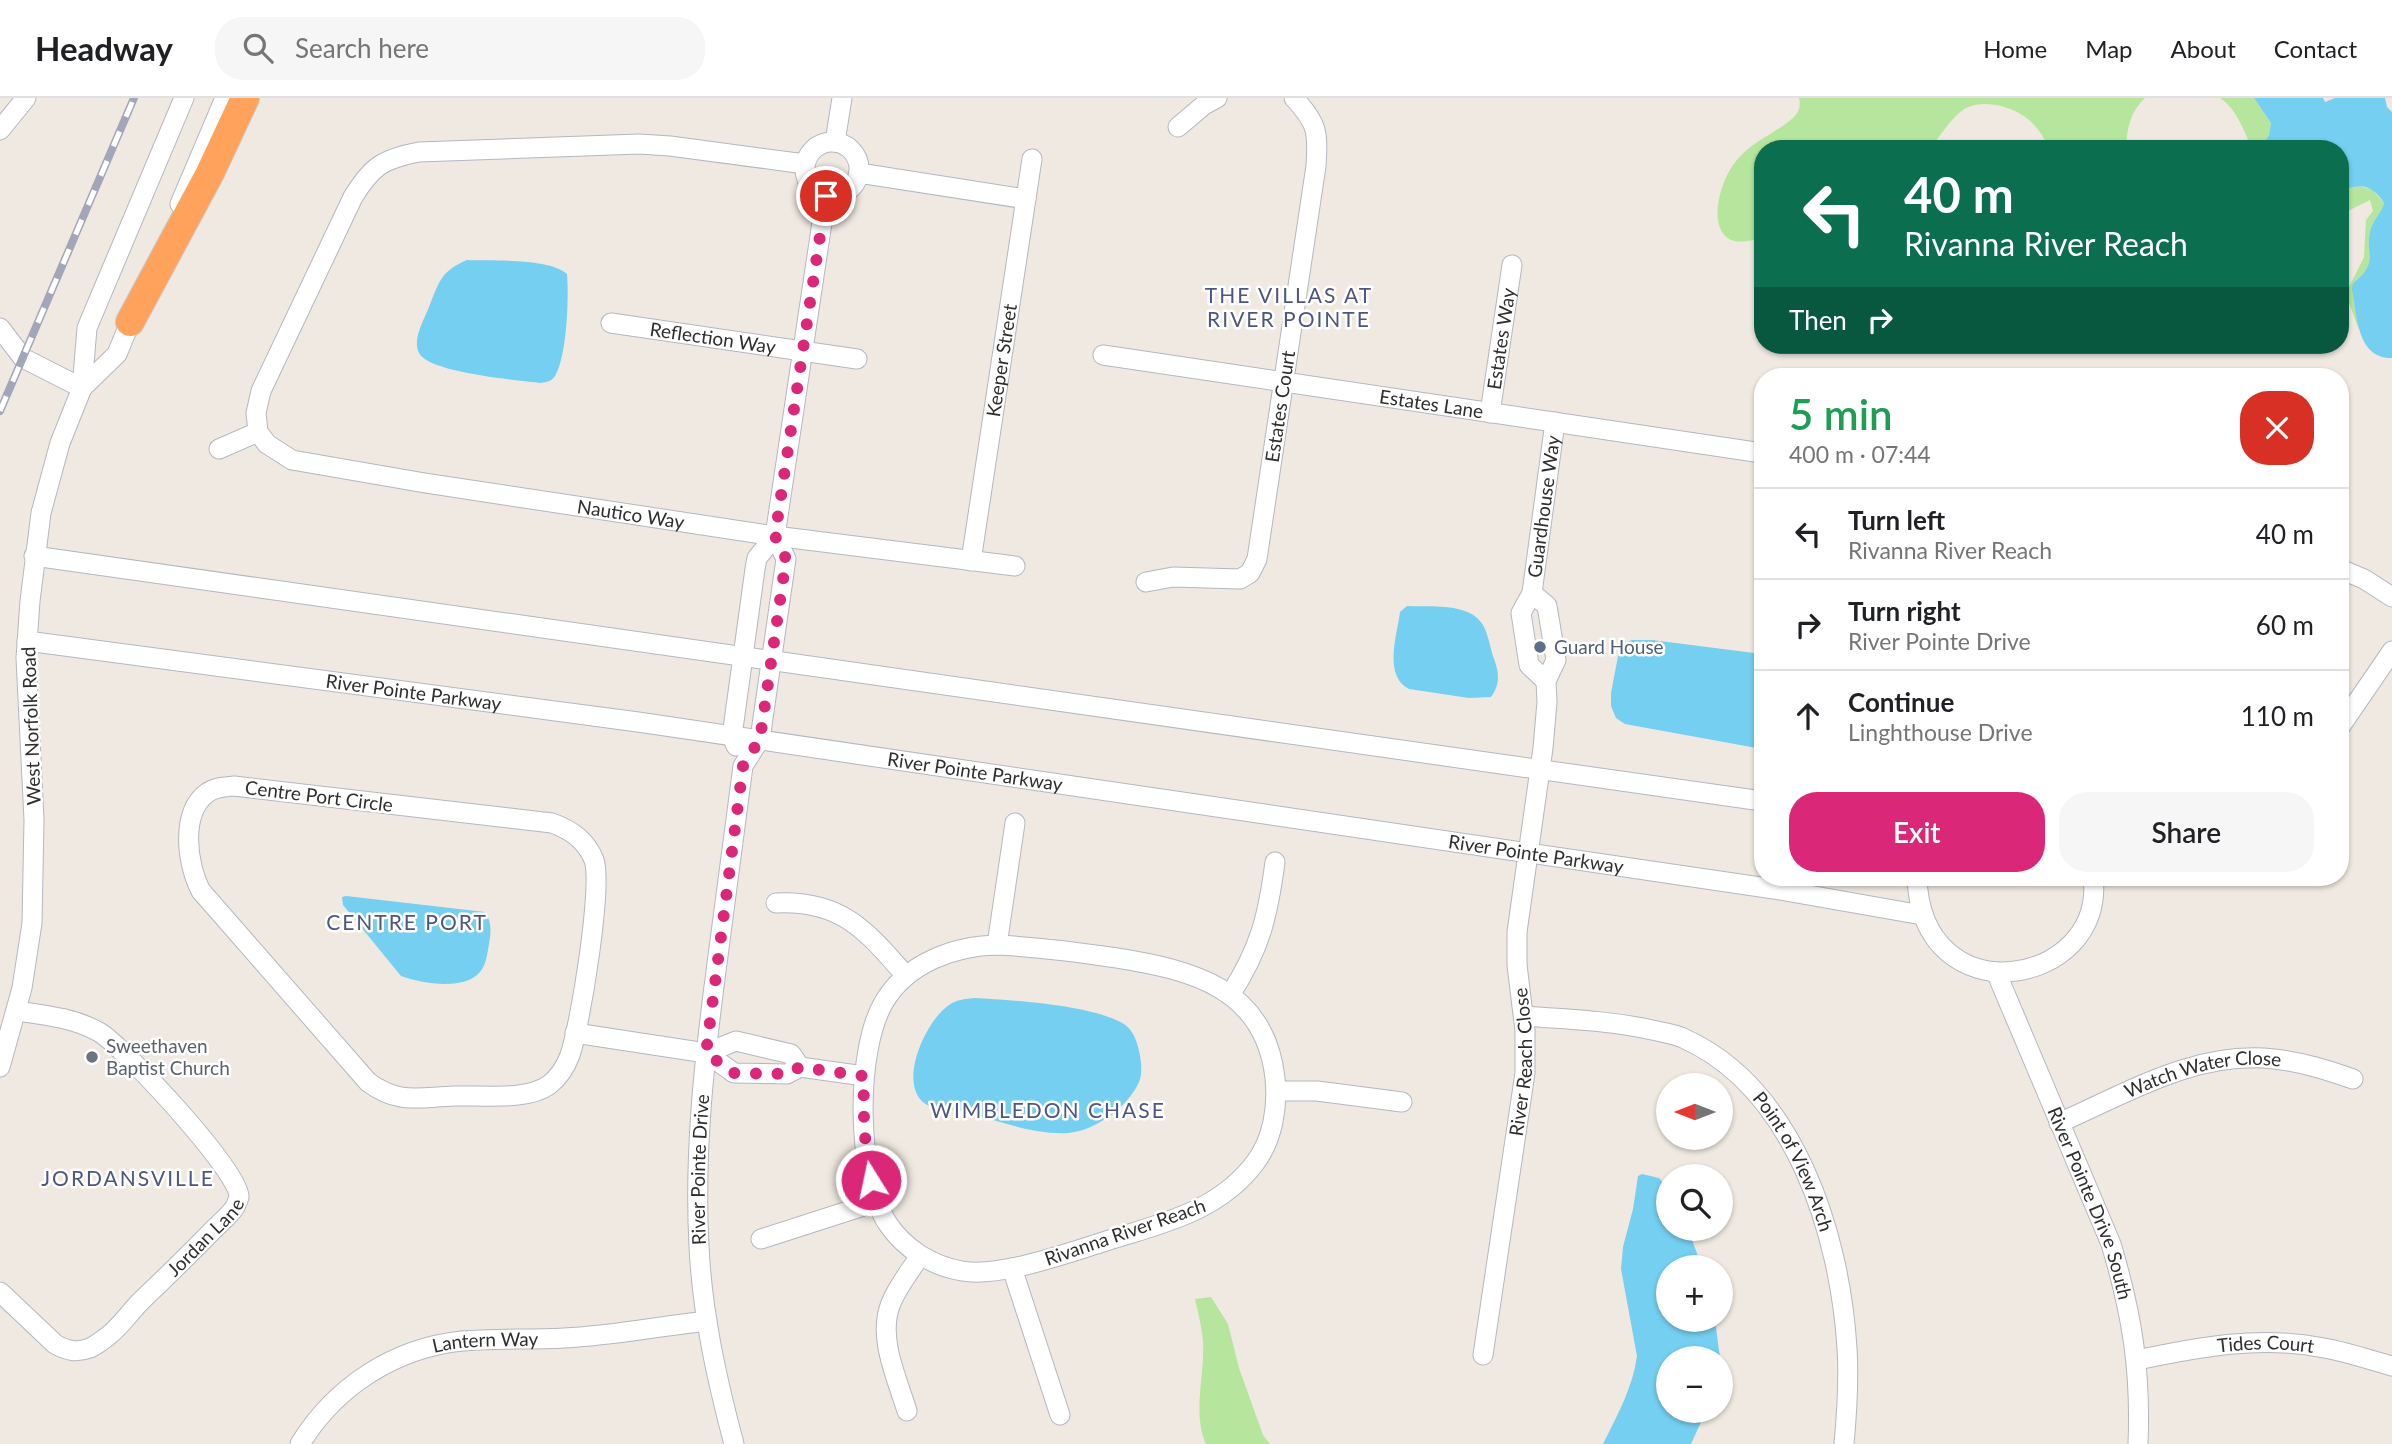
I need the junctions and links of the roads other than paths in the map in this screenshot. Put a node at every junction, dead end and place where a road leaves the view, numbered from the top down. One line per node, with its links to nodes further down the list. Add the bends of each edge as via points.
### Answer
1 (26, 98): 9 (street)
2 (184, 98): 24 (street, West Norfolk Road, via 87,328)
3 (225, 98): 17 (street, West Norfolk Road)
4 (245, 98): 17 (highway)
5 (842, 98): 10 (street)
6 (1217, 98): 8 (street)
7 (1294, 98): 23 (street, Estates Court, via 1311,117 1318,139)
8 (1178, 127)
9 (0, 130)
10 (835, 142): 12 (street, via 813,150); 13 (street, via 856,156)
11 (1032, 159): 15 (street, Keeper Street)
12 (805, 164): 14 (street, via 812,188); 27 (street, via 639,144 419,152 377,165 353,197 272,365 261,391)
13 (859, 173): 14 (street, via 848,191); 15 (street)
14 (826, 196): 20 (street)
15 (1026, 199): 32 (street, Keeper Street)
16 (1512, 265): 25 (street, Estates Way)
17 (130, 323): 24 (street, West Norfolk Road, via 117,354)
18 (611, 323): 20 (street, Reflection Way)
19 (0, 328): 24 (street, via 23,358)
20 (802, 351): 22 (street, Reflection Way); 30 (street)
21 (1103, 355): 23 (street, Estates Lane)
22 (857, 359)
23 (1286, 381): 25 (street, Estates Lane); 35 (street, Estates Court, via 1258,559 1250,573 1240,579 1173,577)
24 (82, 388): 31 (street, West Norfolk Road, via 47,487)
25 (1490, 413): 26 (street, Estates Lane)
26 (1555, 422): 29 (street, Estates Lane); 36 (street, Guardhouse Way)
27 (258, 432): 28 (street); 30 (street, Nautico Way, via 267,444 292,460)
28 (219, 449)
29 (1754, 452)
30 (775, 536): 32 (street, Nautico Way); 40 (street, River Pointe Drive, via 757,558); 41 (street, via 786,559)
31 (34, 556): 38 (street, West Norfolk Road); 40 (street)
32 (971, 561): 33 (street, Nautico Way)
33 (1015, 566)
34 (2349, 573): 37 (street)
35 (1146, 582)
36 (1532, 593): 42 (street, Guardhouse Way, via 1547,606 1556,660); 42 (street, Guardhouse Way, via 1521,613 1529,664)
37 (2392, 597)
38 (27, 641): 44 (street, River Pointe Parkway); 60 (street, West Norfolk Road, via 34,885 28,957)
39 (2392, 651): 43 (street)
40 (742, 656): 41 (street); 44 (street, River Pointe Drive)
41 (771, 660): 45 (street); 47 (street)
42 (1546, 681): 47 (street, Guardhouse Way)
43 (2349, 714)
44 (732, 736): 45 (street, River Pointe Parkway); 46 (street, River Pointe Drive)
45 (760, 739): 46 (street, River Pointe Drive); 50 (street, River Pointe Parkway)
46 (743, 766): 63 (street, River Pointe Drive)
47 (1540, 769): 48 (street); 50 (street, River Reach Close)
48 (1754, 800)
49 (1015, 823): 56 (street)
50 (1527, 853): 55 (street, River Pointe Parkway); 61 (street, River Reach Close, via 1517,932)
51 (1275, 862): 59 (street, via 1260,939)
52 (1917, 886): 55 (street)
53 (2093, 886): 57 (street, via 2084,924 2057,956 2038,967)
54 (776, 903): 58 (street, via 798,902 837,912 856,924)
55 (1922, 915): 57 (street, via 1951,954)
56 (997, 945): 58 (street, Rivanna River Reach, via 953,951); 59 (street, Rivanna River Reach, via 1144,963 1191,974)
57 (1996, 972): 70 (street, River Pointe Drive South)
58 (906, 976): 66 (street, Rivanna River Reach, via 884,1001 875,1021)
59 (1230, 995): 68 (street, Rivanna River Reach, via 1266,1041)
60 (17, 1011): 64 (street, West Norfolk Road); 75 (street, Jordan Lane, via 65,1019 102,1033 178,1109 222,1163 239,1196 236,1206 200,1244 110,1335 92,1347 78,1351 55,1345)
61 (1524, 1016): 77 (street, River Reach Close, via 1525,1073); 84 (street, Point of View Arch, via 1611,1023 1681,1037 1737,1073 1760,1096 1794,1146 1832,1251 1847,1349)
62 (575, 1033): 62 (street, Centre Port Circle, via 597,879 586,845 568,829 552,823 234,786 209,791 199,800 193,813 190,857 201,891 368,1082 382,1092 410,1099 521,1095 540,1090 558,1077); 63 (street)
63 (706, 1053): 65 (street, via 734,1073 787,1074); 65 (street, via 736,1041 790,1054); 76 (street, River Pointe Drive, via 697,1180)
64 (0, 1067)
65 (800, 1067): 66 (street)
66 (864, 1076): 71 (street, Rivanna River Reach, via 866,1158)
67 (2353, 1079): 70 (street, Watch Water Close, via 2272,1058 2204,1063 2165,1075)
68 (1276, 1091): 69 (street); 74 (street, Rivanna River Reach, via 1269,1139 1256,1161 1220,1198 1197,1211)
69 (1402, 1101)
70 (2059, 1123): 78 (street, River Pointe Drive South, via 2111,1244)
71 (876, 1202): 72 (street); 73 (street, Rivanna River Reach, via 898,1237)
72 (761, 1238)
73 (920, 1256): 74 (street, Rivanna River Reach, via 962,1271); 80 (street, via 898,1288 886,1324 887,1344)
74 (1012, 1268): 81 (street)
75 (0, 1292)
76 (707, 1321): 82 (street, Lantern Way, via 566,1338 437,1345 373,1370 324,1410); 83 (street, River Pointe Drive)
77 (1483, 1355)
78 (2137, 1360): 79 (street, Tides Court, via 2250,1342 2325,1348); 85 (street, River Pointe Drive South)
79 (2392, 1366)
80 (907, 1411)
81 (1060, 1415)
82 (300, 1444)
83 (734, 1444)
84 (1844, 1444)
85 (2137, 1444)

